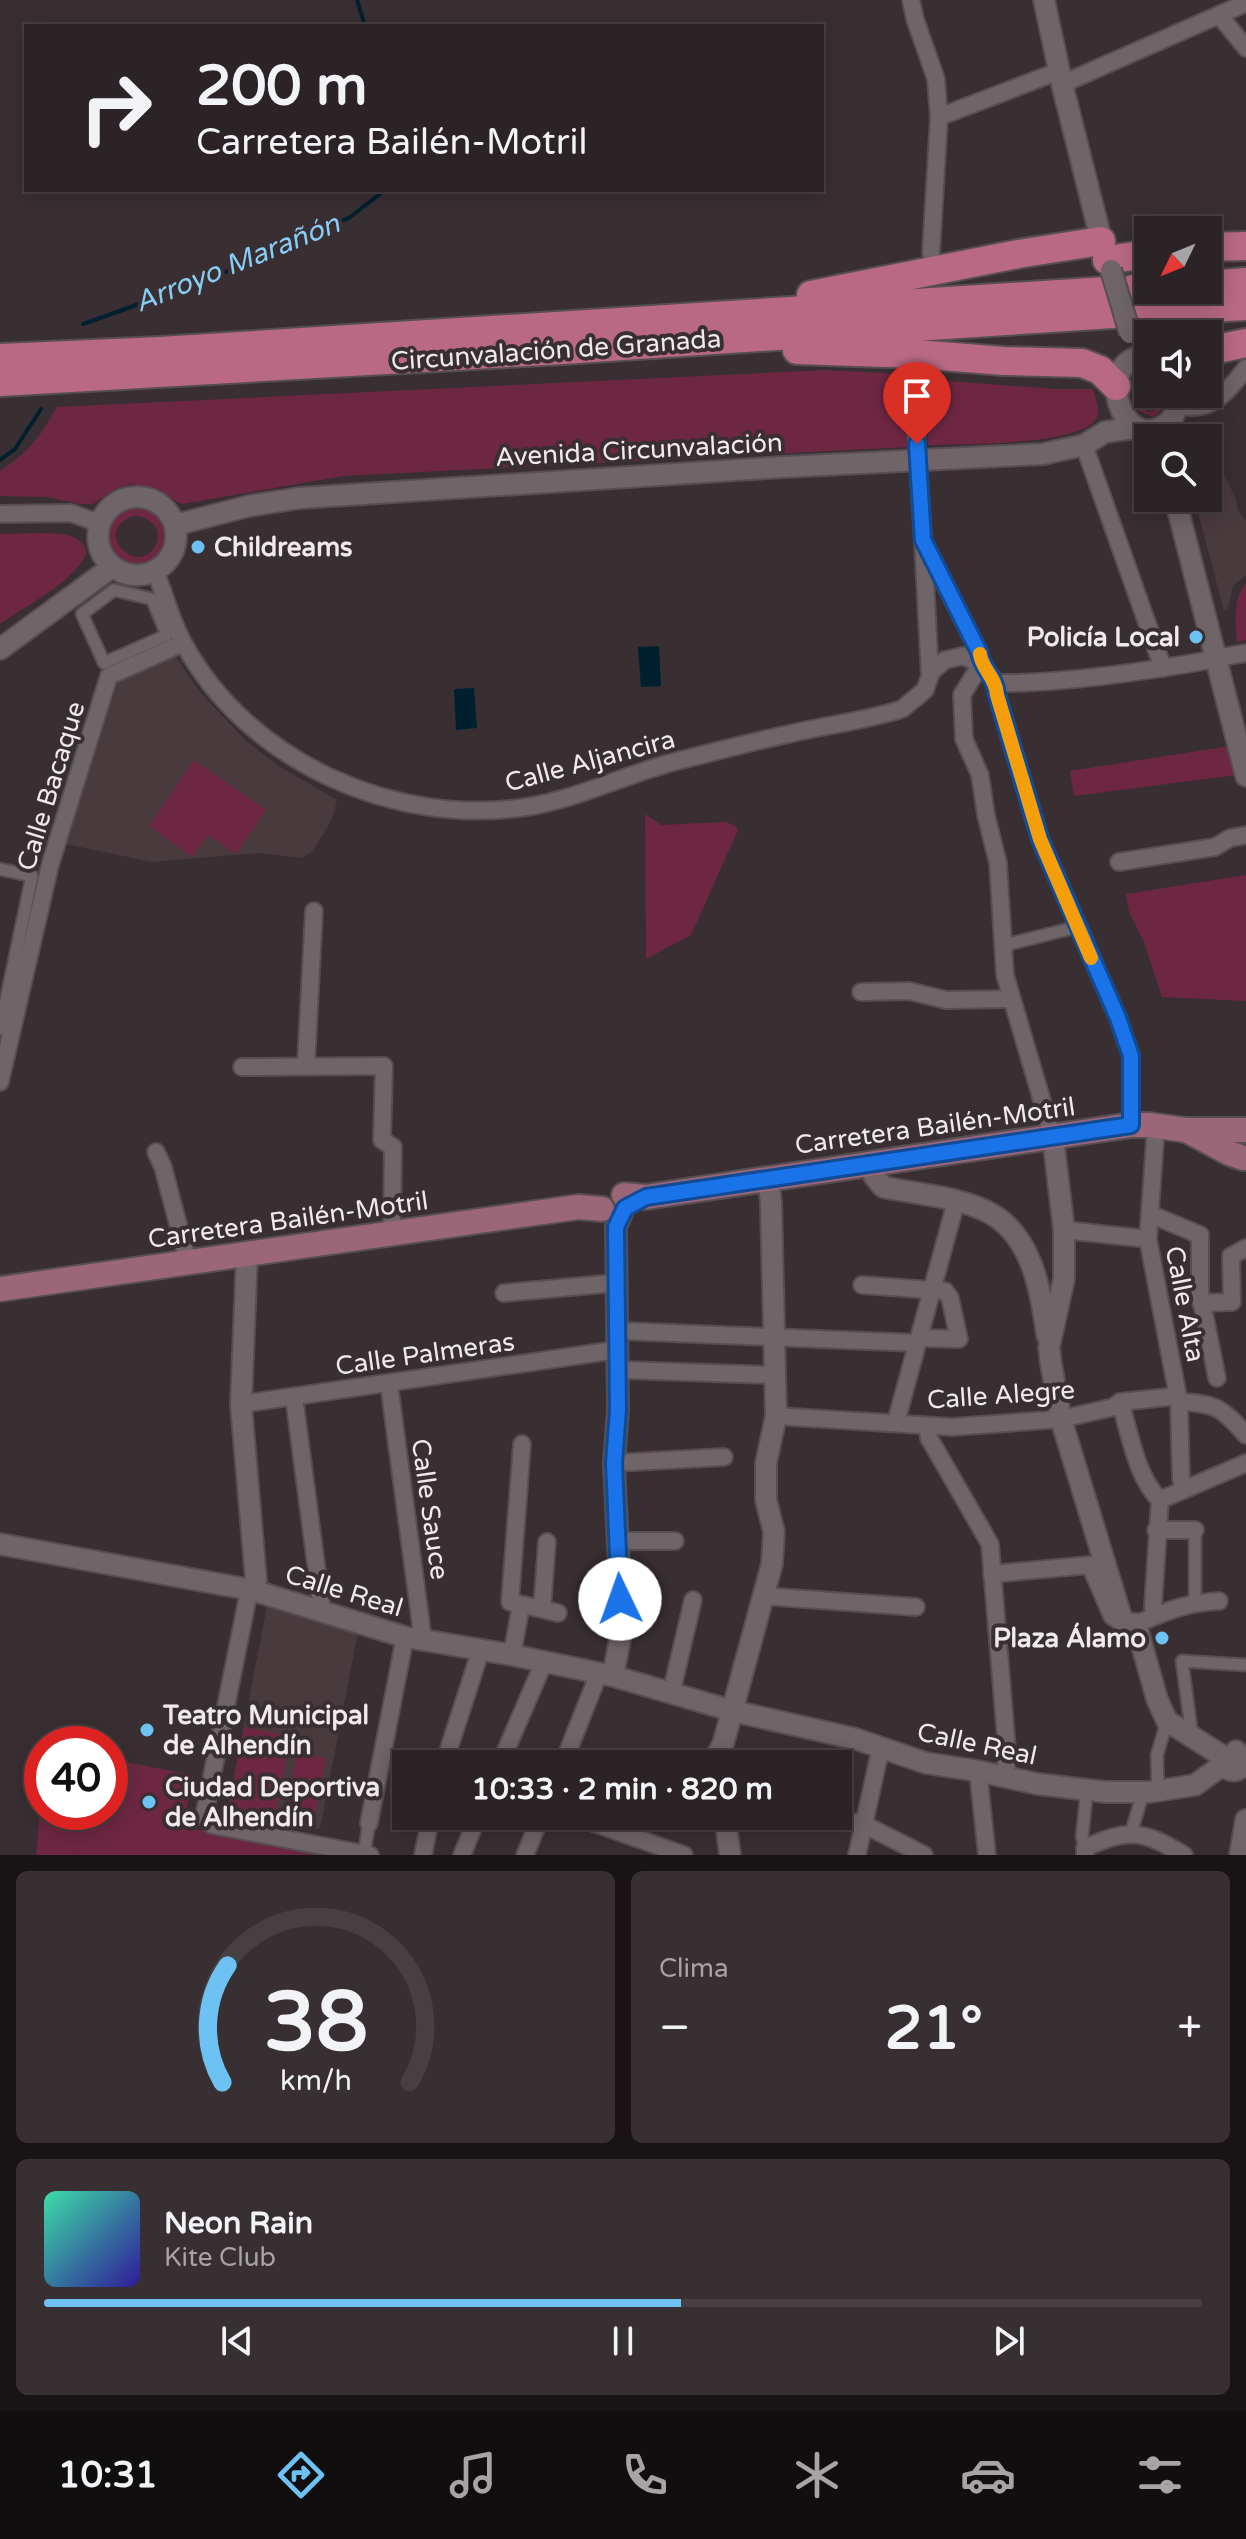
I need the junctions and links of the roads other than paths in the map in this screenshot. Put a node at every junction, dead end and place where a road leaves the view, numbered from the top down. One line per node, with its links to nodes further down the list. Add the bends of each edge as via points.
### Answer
1 (911, 0): 7 (street, via 936,79)
2 (1044, 0): 6 (street)
3 (1246, 3): 4 (street)
4 (1219, 15): 5 (street); 6 (street)
5 (1246, 48)
6 (1060, 77): 7 (street); 14 (street)
7 (939, 117): 10 (street)
8 (1246, 246): 9 (highway)
9 (1222, 247)
10 (931, 253)
11 (1134, 272): 14 (highway)
12 (1246, 282): 13 (highway)
13 (1222, 284)
14 (1121, 289): 15 (highway, Circunvalación de Granada); 16 (highway, Circunvalación de Granada); 16 (highway, via 1018,254 757,302); 17 (street); 18 (highway, Circunvalación de Granada); 23 (street)
15 (1246, 306)
16 (714, 316): 22 (highway, Circunvalación de Granada)
17 (1134, 320)
18 (689, 341): 26 (highway, Circunvalación de Granada); 27 (highway, via 729,350 1082,363 1100,370)
19 (1246, 343): 20 (highway)
20 (1222, 348)
21 (1134, 357): 23 (street)
22 (0, 358)
23 (1127, 360): 27 (street, via 1120,371)
24 (1246, 368): 28 (street, via 1219,400)
25 (912, 370): 31 (street)
26 (0, 382)
27 (1118, 395): 28 (street, via 1125,418); 29 (street)
28 (1162, 422): 29 (street, Avenida Circunvalación)
29 (1105, 432): 30 (street, Avenida Circunvalación)
30 (1084, 445): 31 (street, Avenida Circunvalación, via 1043,454); 50 (street)
31 (918, 462): 36 (street, Avenida Circunvalación, via 300,498); 37 (street)
32 (1179, 512): 47 (street)
33 (1187, 512): 47 (street)
34 (0, 514): 35 (street, via 71,513)
35 (99, 523): 36 (street, via 121,499 143,497 163,506); 38 (street, via 99,547)
36 (175, 525): 39 (street, via 171,556)
37 (923, 540): 41 (street); 44 (street)
38 (112, 567): 39 (street, via 133,575); 43 (street)
39 (155, 571): 42 (street, Calle Aljancira)
40 (114, 590): 40 (street, via 152,599 167,635 104,663 82,614)
41 (971, 636): 46 (street); 49 (street)
42 (183, 643): 51 (street, Calle Aljancira, via 227,701 259,732 309,767 393,801 465,810 529,806 663,765 884,715 913,701 925,690); 66 (street, Calle Bacaque, via 109,676 50,865)
43 (0, 649)
44 (927, 649): 48 (street); 51 (street)
45 (1246, 653): 47 (street)
46 (963, 656): 48 (street, Calle Aljancira); 49 (street)
47 (1219, 658): 50 (street); 53 (street); 54 (street)
48 (945, 660): 51 (street, Calle Aljancira)
49 (981, 664): 52 (street); 60 (street, via 964,688 961,715 998,863)
50 (1163, 668): 52 (street)
51 (930, 673)
52 (996, 683): 59 (street, via 1040,839)
53 (1246, 747)
54 (1246, 776)
55 (1246, 835): 56 (street, via 1215,847)
56 (1119, 862)
57 (0, 869): 63 (street, via 32,876)
58 (314, 911): 64 (street)
59 (1077, 927): 60 (street); 67 (street, via 1131,1056)
60 (1001, 946): 62 (street)
61 (861, 992): 62 (street, via 909,991 946,1000)
62 (1012, 999): 69 (street)
63 (0, 1029)
64 (306, 1065): 65 (street); 80 (street, via 384,1066 382,1140 393,1147)
65 (242, 1067)
66 (0, 1082)
67 (1131, 1125): 68 (main road, Carretera Bailén-Motril); 69 (main road, Carretera Bailén-Motril)
68 (1156, 1126): 70 (main road, Carretera Bailén-Motril); 78 (street, Calle Alta)
69 (1051, 1130): 74 (main road, Carretera Bailén-Motril); 79 (street)
70 (1186, 1130): 71 (main road, Carretera Bailén-Motril); 73 (main road, Carretera Bailén-Motril)
71 (1246, 1130): 73 (main road, via 1239,1142)
72 (156, 1152): 84 (street)
73 (1244, 1159)
74 (874, 1164): 75 (main road, Carretera Bailén-Motril); 76 (street, via 874,1176 883,1187)
75 (768, 1179): 77 (main road, Carretera Bailén-Motril); 91 (street)
76 (956, 1202): 88 (street); 94 (street, via 996,1217 1023,1247 1037,1277)
77 (614, 1207): 80 (main road, Carretera Bailén-Motril); 85 (street)
78 (1150, 1214): 81 (street, Calle Alta); 90 (street, via 1200,1235)
79 (1064, 1230): 81 (street); 94 (street, via 1064,1279)
80 (392, 1233): 83 (main road, Carretera Bailén-Motril)
81 (1148, 1239): 100 (street, Calle Alta)
82 (1246, 1248): 90 (street, via 1231,1256 1232,1302)
83 (247, 1254): 84 (main road, Carretera Bailén-Motril); 102 (street)
84 (188, 1262): 87 (main road, Carretera Bailén-Motril)
85 (615, 1283): 89 (street); 92 (street)
86 (862, 1285): 88 (street)
87 (0, 1289)
88 (932, 1290): 93 (street); 93 (street, Calle Palmeras, via 945,1291 950,1298 959,1339)
89 (504, 1293)
90 (1201, 1303): 97 (street)
91 (774, 1338): 92 (street, Calle Palmeras); 93 (street, Calle Palmeras); 96 (street)
92 (619, 1340): 98 (street, Calle Palmeras); 110 (street)
93 (919, 1340): 105 (street)
94 (1049, 1347): 104 (street)
95 (623, 1370): 96 (street)
96 (774, 1375): 103 (street)
97 (1217, 1378)
98 (389, 1384): 99 (street, Calle Palmeras); 131 (street, Calle Sauce)
99 (294, 1397): 102 (street, Calle Palmeras); 128 (street)
100 (1179, 1399): 101 (street, Calle Alegre); 107 (street, Calle Alegre, via 1208,1403 1225,1412); 112 (street, Calle Alta)
101 (1120, 1402): 104 (street, Calle Alegre); 113 (street, via 1138,1461)
102 (241, 1404): 121 (street, via 256,1580)
103 (776, 1416): 105 (street, Calle Alegre); 122 (street, via 766,1463 772,1564)
104 (1061, 1419): 106 (street, Calle Alegre); 130 (street)
105 (896, 1422): 106 (street, Calle Alegre)
106 (928, 1427): 120 (street, via 929,1438 990,1544)
107 (1246, 1435)
108 (522, 1444): 126 (street, via 510,1602)
109 (724, 1457): 110 (street)
110 (614, 1463): 116 (street)
111 (1246, 1463): 112 (street)
112 (1184, 1490): 113 (street)
113 (1160, 1500): 114 (street)
114 (1156, 1530): 115 (street); 129 (street, via 1153,1607)
115 (1195, 1530): 125 (street)
116 (617, 1541): 117 (street); 136 (street, via 622,1628)
117 (675, 1541)
118 (547, 1542): 126 (street, via 550,1611)
119 (0, 1544): 121 (street, Calle Real)
120 (992, 1574): 130 (street, via 1090,1565 1112,1616); 148 (street)
121 (252, 1590): 128 (street, Calle Real); 162 (street, via 204,1816 212,1825)
122 (763, 1596): 127 (street); 138 (street)
123 (693, 1600): 137 (street)
124 (1219, 1601): 125 (street)
125 (1195, 1602): 129 (street)
126 (521, 1605): 133 (street)
127 (916, 1607)
128 (322, 1610): 131 (street, Calle Real)
129 (1158, 1615): 130 (street)
130 (1130, 1624): 139 (street, via 1145,1651)
131 (414, 1639): 132 (street, Calle Real); 153 (street, Calle Sauce)
132 (481, 1649): 133 (street, Calle Real); 142 (street)
133 (512, 1655): 134 (street, Calle Real)
134 (544, 1662): 136 (street, Calle Real); 143 (street)
135 (1246, 1665): 140 (street, via 1182,1661)
136 (606, 1675): 137 (street, Calle Real); 144 (street)
137 (671, 1694): 138 (street, Calle Real)
138 (724, 1709): 141 (street, Calle Real); 145 (street)
139 (1167, 1721): 140 (street); 150 (street)
140 (1192, 1737): 146 (street)
141 (881, 1747): 147 (street, Calle Real, via 926,1763); 154 (street)
142 (449, 1750)
143 (506, 1750)
144 (570, 1750)
145 (714, 1750)
146 (1238, 1759): 150 (street, Calle Real, via 1195,1785)
147 (978, 1771): 148 (street, Calle Real); 170 (street)
148 (1006, 1777): 149 (street, Calle Real)
149 (1087, 1790): 150 (street, Calle Real); 161 (street)
150 (1150, 1792): 160 (street)
151 (1246, 1820): 172 (street)
152 (852, 1822): 154 (street)
153 (369, 1823): 162 (street)
154 (863, 1824): 168 (street); 169 (street)
155 (428, 1830): 163 (street)
156 (472, 1830): 164 (street)
157 (535, 1830): 165 (street)
158 (613, 1830): 166 (street)
159 (727, 1830): 167 (street)
160 (1131, 1833): 161 (street, via 1114,1835); 171 (street, via 1157,1839)
161 (1085, 1852)
162 (367, 1854)
163 (423, 1855)
164 (462, 1855)
165 (525, 1855)
166 (684, 1855)
167 (730, 1855)
168 (857, 1855)
169 (924, 1855)
170 (987, 1855)
171 (1184, 1855)
172 (1240, 1855)

